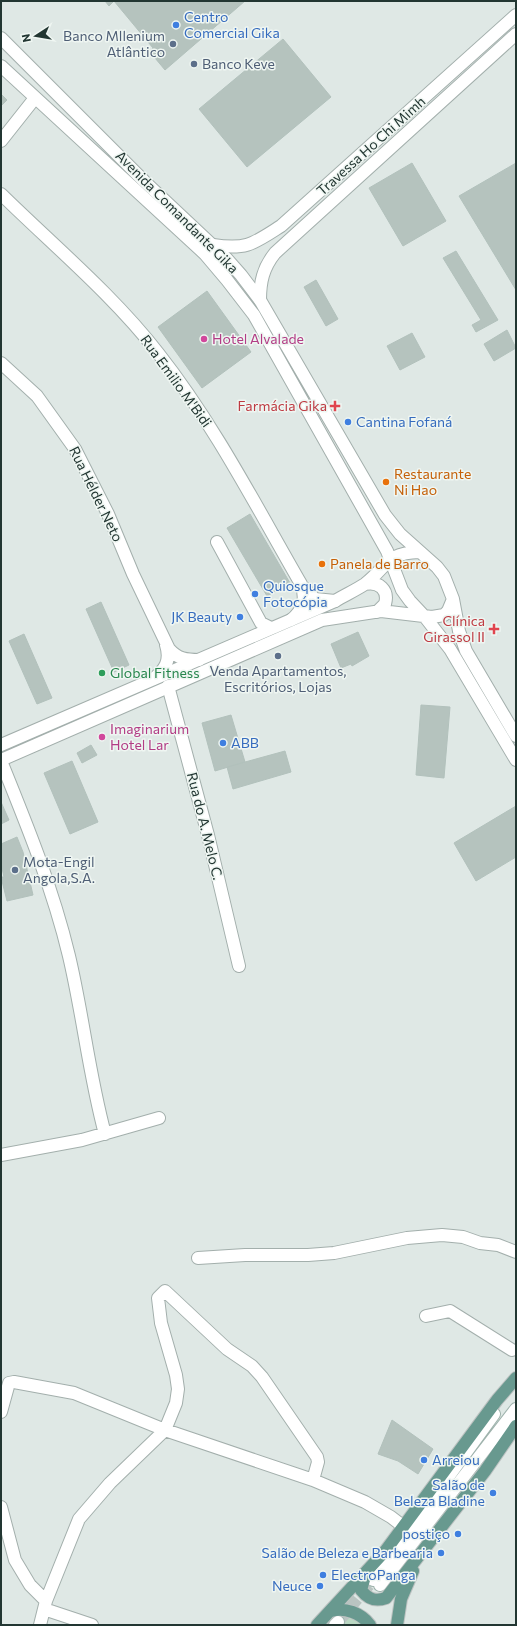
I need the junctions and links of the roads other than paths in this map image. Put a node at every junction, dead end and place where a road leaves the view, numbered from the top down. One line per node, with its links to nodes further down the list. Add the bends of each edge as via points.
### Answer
1 (516, 15): 8 (street, Travessa Ho Chi Mimh, via 281,226 244,247)
2 (516, 34): 9 (street, Travessa Ho Chi Mimh, via 275,253 263,272)
3 (1, 38): 8 (street, Avenida Comandante Gika)
4 (1, 66): 5 (street, Avenida Comandante Gika)
5 (35, 98): 6 (street); 13 (street, Avenida Comandante Gika, via 187,237 228,280 271,343)
6 (1, 141)
7 (1, 194): 14 (street, Rua Emilio M'Bidi, via 132,321 159,353 199,408)
8 (212, 246): 9 (street, Avenida Comandante Gika, via 241,275)
9 (260, 300): 12 (street, Avenida Comandante Gika, via 385,515)
10 (1, 363): 22 (street, Rua Hélder Neto, via 38,396 75,449 108,514)
11 (217, 542): 21 (street)
12 (419, 552): 13 (street, via 400,554); 16 (street, Avenida Comandante Gika, via 444,576)
13 (390, 559): 15 (street); 19 (street, Avenida Comandante Gika, via 402,590)
14 (301, 584): 17 (street, via 315,599); 20 (street, Rua Emilio M'Bidi, via 304,604)
15 (365, 584): 17 (street); 18 (street, via 380,585 386,594 386,604)
16 (453, 599): 19 (street, via 444,615); 26 (street, Avenida Comandante Gika, via 466,651)
17 (335, 601): 20 (street)
18 (378, 612): 19 (street, via 397,612); 25 (street, via 322,620)
19 (425, 617): 28 (street, Avenida Comandante Gika, via 455,657)
20 (290, 620): 21 (street)
21 (263, 629): 23 (street)
22 (165, 642): 23 (street, Rua Hélder Neto, via 179,658); 24 (street, Rua Hélder Neto, via 168,662 161,673)
23 (198, 660): 24 (street)
24 (151, 680): 27 (street)
25 (168, 686): 29 (street); 30 (street, Rua do A. Melo C., via 208,835)
26 (516, 736)
27 (1, 745)
28 (516, 760)
29 (1, 761): 32 (street, via 42,867 69,955 94,1095)
30 (239, 966)
31 (159, 1118): 32 (street)
32 (105, 1134): 33 (street)
33 (1, 1154)
34 (516, 1252): 35 (street, via 498,1245 442,1235 407,1238 334,1253 245,1254)
35 (198, 1258)
36 (426, 1316): 37 (street, via 450,1311)
37 (512, 1350)
38 (516, 1378): 46 (main road)
39 (516, 1384): 49 (street)
40 (516, 1409): 49 (street)
41 (1, 1412): 43 (street, via 9,1384 21,1381 74,1393)
42 (516, 1426): 48 (main road, via 485,1471)
43 (165, 1430): 44 (street); 44 (street, via 176,1403 178,1389 158,1306 158,1298 166,1291 227,1349 252,1366 262,1377 317,1457); 50 (street, via 110,1483 79,1519)
44 (313, 1480): 46 (street, via 365,1502)
45 (1, 1507): 47 (street)
46 (404, 1527): 49 (main road)
47 (5, 1540): 50 (street, via 30,1586)
48 (419, 1555): 49 (main road, via 386,1598 372,1600 366,1596 362,1590); 56 (main road, via 401,1599)
49 (373, 1579): 51 (main road)
50 (45, 1605): 52 (street); 53 (street)
51 (331, 1611): 54 (main road); 55 (main road, via 338,1609 357,1613)
52 (40, 1625)
53 (92, 1625)
54 (317, 1625)
55 (370, 1625)
56 (397, 1625)

